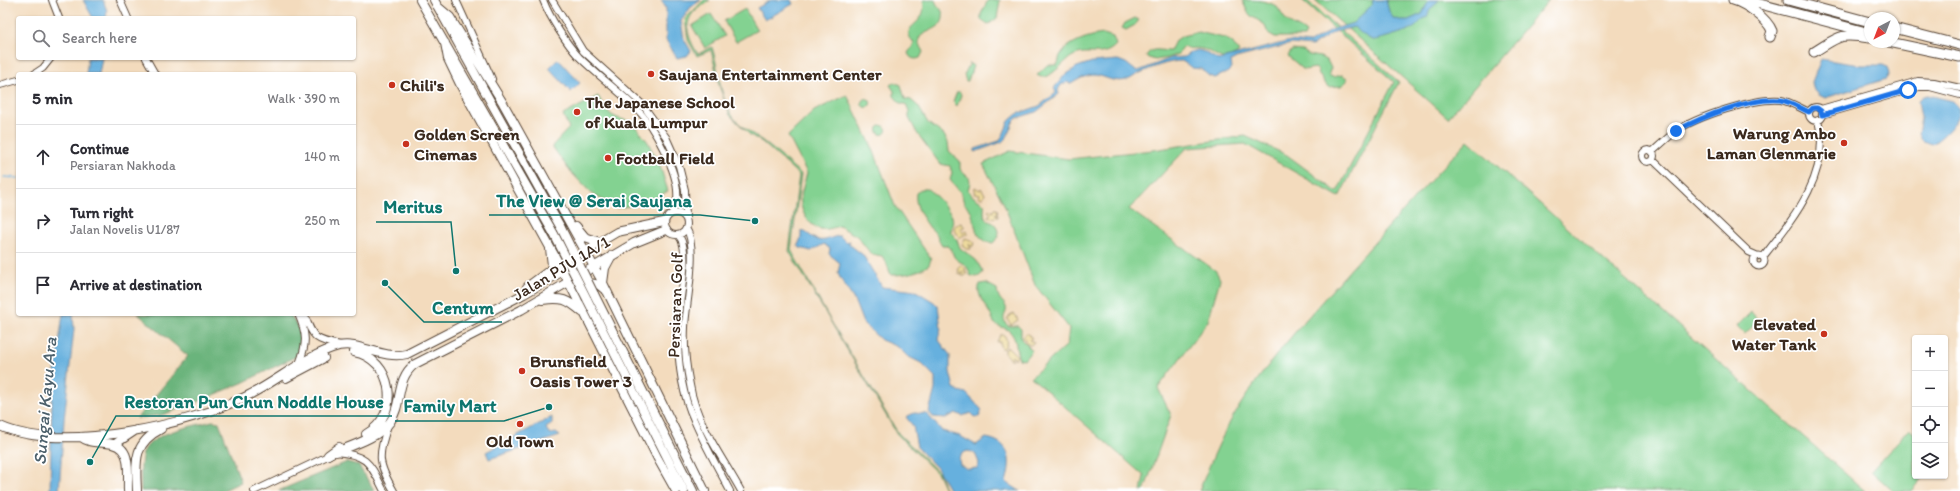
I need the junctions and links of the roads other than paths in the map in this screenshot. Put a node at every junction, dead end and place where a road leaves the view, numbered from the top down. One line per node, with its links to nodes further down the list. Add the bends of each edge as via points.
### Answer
1 (52, 0): 11 (street)
2 (120, 0): 12 (street)
3 (420, 0): 19 (main road)
4 (456, 0): 32 (street)
5 (544, 0): 38 (street, via 552,18 578,56 636,108 659,140 672,170 677,198)
6 (552, 0): 39 (street, via 583,51 642,104 666,137 680,166 685,190)
7 (1733, 0): 17 (highway, via 1745,5 1767,23 1772,32)
8 (1745, 0): 15 (highway)
9 (1788, 0): 13 (highway)
10 (436, 3): 32 (main road, via 450,17); 54 (main road, bridge, via 561,228)
11 (58, 16)
12 (127, 16)
13 (1864, 20)
14 (1900, 30): 21 (highway)
15 (1864, 31)
16 (1864, 37): 22 (highway, via 1841,36)
17 (1770, 38)
18 (1900, 41): 23 (highway)
19 (445, 43): 45 (main road, via 448,59 461,86); 54 (main road, bridge)
20 (1900, 44): 23 (highway)
21 (1960, 46)
22 (1814, 52)
23 (1960, 57)
24 (49, 60): 26 (street)
25 (147, 60): 27 (street)
26 (37, 72)
27 (154, 72)
28 (16, 81): 29 (street)
29 (0, 85)
30 (1960, 88): 34 (street, via 1918,81)
31 (1960, 95): 34 (street, via 1930,87 1919,87)
32 (503, 103): 37 (main road)
33 (1809, 112): 34 (street, via 1813,108); 34 (street, via 1812,119); 35 (street, via 1781,100 1753,103 1694,122 1676,131)
34 (1820, 115): 36 (street, via 1818,166 1813,183 1791,221 1758,258)
35 (1652, 152): 36 (street); 36 (street, via 1647,150 1642,155 1645,162)
36 (1653, 160)
37 (541, 172): 42 (main road); 44 (main road, via 555,189 580,232 585,237)
38 (672, 213): 39 (street, via 678,212); 40 (street, via 668,215)
39 (686, 218): 41 (street)
40 (665, 226): 43 (street, via 671,234); 44 (main road, Jalan PJU 1A/1, via 627,229); 47 (main road, Jalan PJU 1A/1)
41 (686, 228): 43 (street); 62 (street, Persiaran Golf, via 692,250 685,327)
42 (576, 235): 45 (main road, via 576,244 568,254 560,253); 46 (main road)
43 (678, 235): 63 (street, Persiaran Golf, via 684,241 685,253 678,320)
44 (600, 242): 46 (main road, Jalan PJU 1A/1)
45 (549, 245): 49 (main road); 53 (main road, via 552,265 550,270 528,285)
46 (586, 253): 48 (main road); 49 (main road, Jalan PJU 1A/1)
47 (612, 255): 48 (main road, Jalan PJU 1A/1); 51 (main road, via 605,268)
48 (594, 266): 50 (main road, Jalan PJU 1A/1); 51 (main road)
49 (563, 271): 50 (main road); 53 (main road, Jalan PJU 1A/1)
50 (569, 283): 55 (main road, Jalan PJU 1A/1); 56 (main road)
51 (603, 283): 52 (main road)
52 (607, 292): 56 (main road, via 599,285 590,283 582,288 580,293); 80 (main road)
53 (524, 294): 60 (main road, Jalan PJU 1A/1, via 407,354 387,355)
54 (590, 296): 78 (main road); 79 (main road)
55 (538, 300): 57 (main road, via 565,300); 65 (main road, Jalan PJU 1A/1, via 411,368 404,377 395,413)
56 (581, 306): 57 (main road)
57 (586, 315): 77 (main road)
58 (301, 316): 61 (street, via 306,341)
59 (302, 316): 60 (street, via 315,337 323,342)
60 (341, 345): 61 (main road, Jalan PJU 1A/1)
61 (299, 364): 64 (main road, Jalan PJU 1A/1)
62 (688, 371): 63 (street); 82 (street, Persiaran Golf, via 690,387 703,423)
63 (681, 374): 81 (street, Persiaran Golf, via 686,400 694,420)
64 (276, 380): 66 (main road, Jalan PJU 1A/1, via 249,396 217,410); 71 (main road, via 341,351 361,353 376,364 382,372 390,399 386,414 370,432 332,451)
65 (389, 424): 71 (main road, via 371,437); 76 (street, via 380,456 383,469)
66 (167, 425): 68 (main road, Jalan PJU 1A/1); 73 (main road, via 147,436 138,451)
67 (0, 426): 69 (main road, Jalan PJU 1A/1, via 36,435)
68 (138, 429): 69 (main road, Jalan PJU 1A/1); 70 (main road)
69 (80, 437): 70 (main road, via 91,442)
70 (115, 444): 72 (main road, via 124,449 127,455)
71 (332, 454): 74 (street); 75 (street, via 349,453 363,458 374,471)
72 (128, 491)
73 (137, 491)
74 (254, 491)
75 (384, 491)
76 (394, 491)
77 (676, 491)
78 (684, 491)
79 (693, 491)
80 (705, 491)
81 (730, 491)
82 (741, 491)

